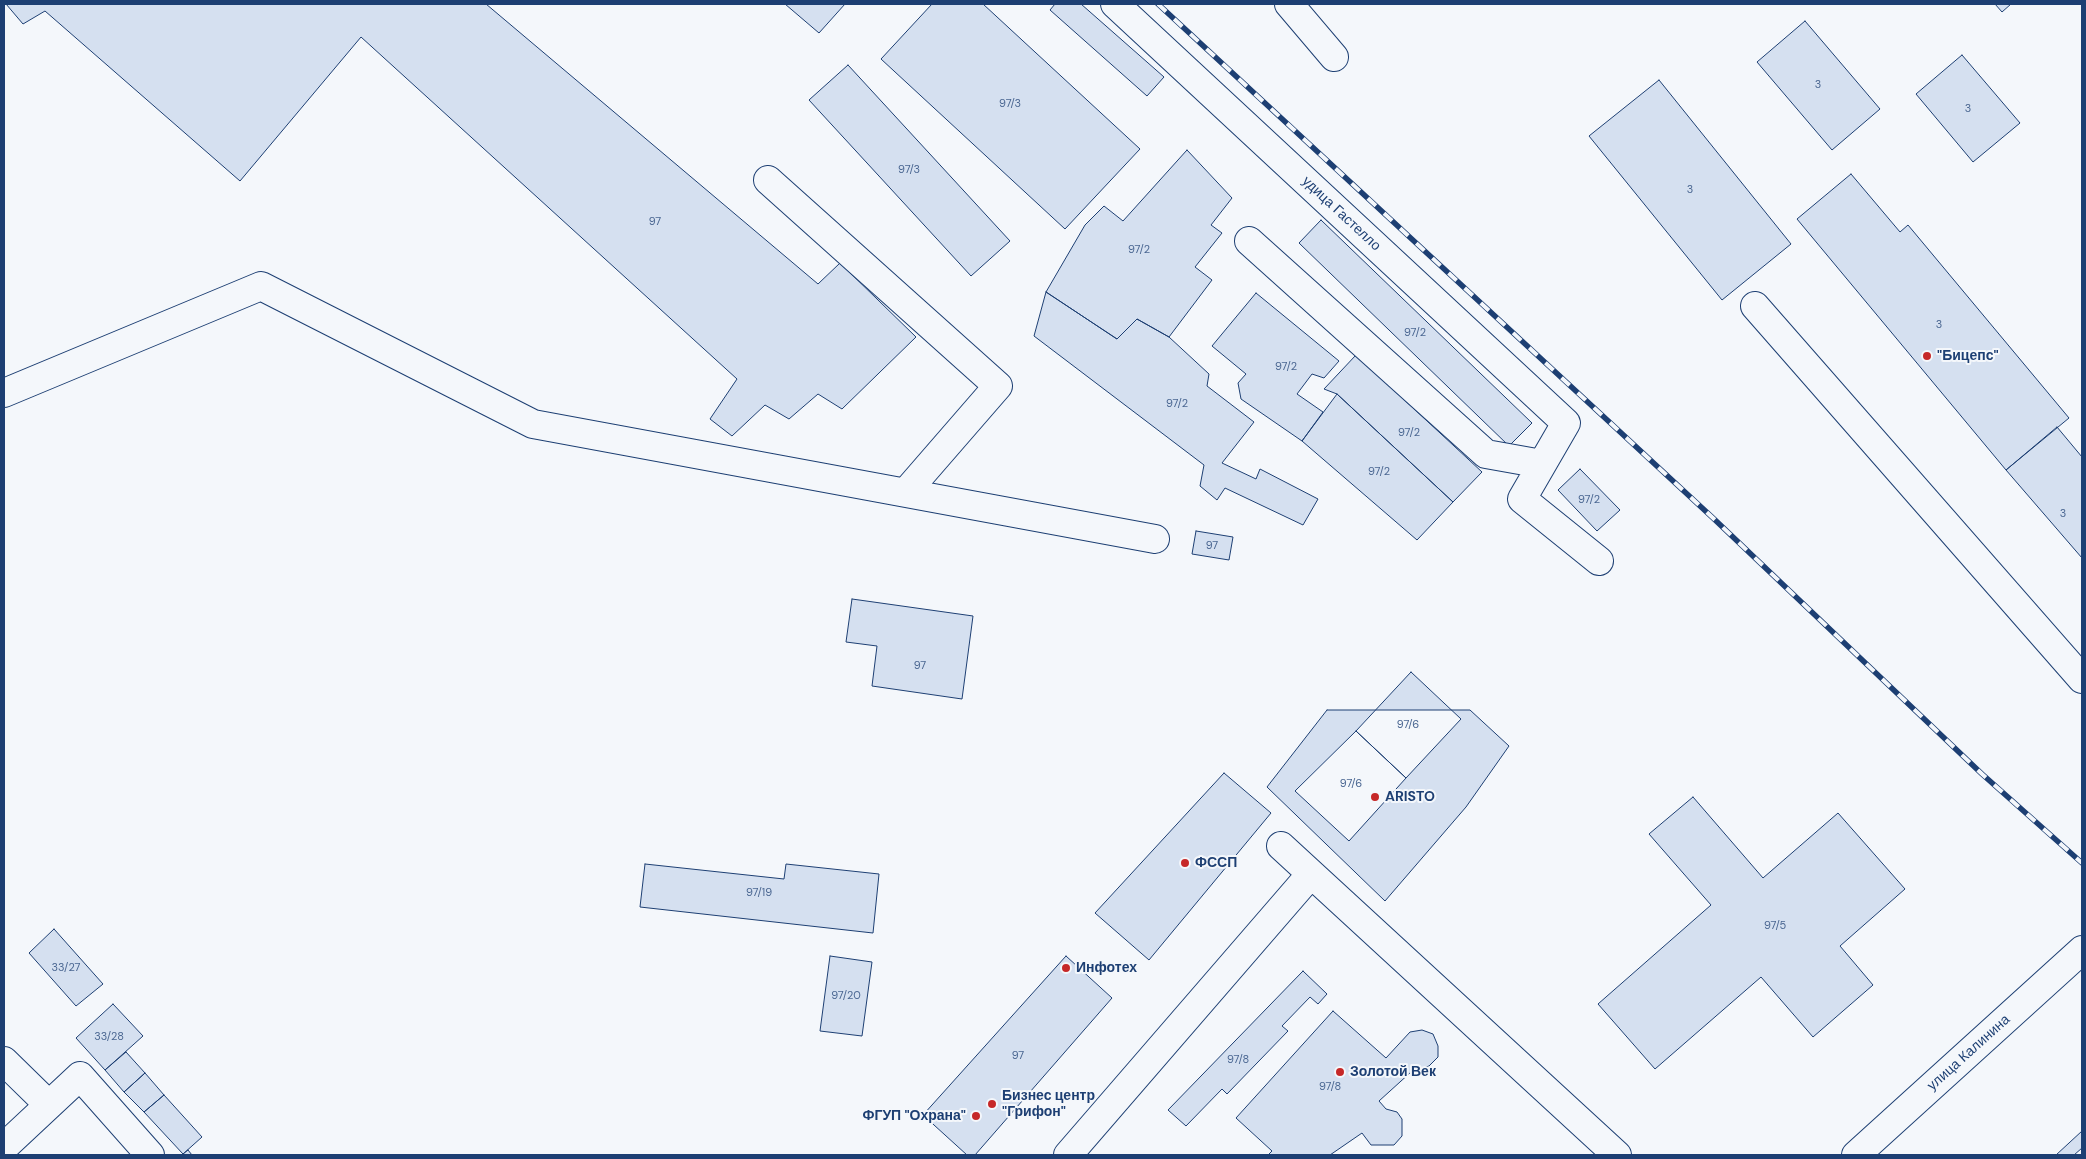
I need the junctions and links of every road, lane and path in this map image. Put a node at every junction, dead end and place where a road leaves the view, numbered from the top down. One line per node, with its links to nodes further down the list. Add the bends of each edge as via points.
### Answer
1 (1115, 4): 8 (street, удица Гастелло, via 1566,423)
2 (1289, 4): 3 (street)
3 (1334, 58)
4 (768, 180): 9 (street, via 998,386)
5 (1249, 241): 8 (street, via 1486,454)
6 (1755, 306): 12 (street)
7 (4, 393): 9 (street, via 261,286 533,424)
8 (1542, 464): 11 (street, via 1522,499)
9 (906, 492): 10 (street)
10 (1156, 538)
11 (1599, 561)
12 (2082, 679)
13 (1281, 846): 14 (street)
14 (1311, 874): 20 (street); 21 (street)
15 (2081, 955): 22 (street, улица Калинина)
16 (4, 1061): 17 (street)
17 (48, 1105): 18 (street); 19 (street, via 80,1076)
18 (4, 1147)
19 (150, 1155)
20 (1068, 1155)
21 (1617, 1155)
22 (1856, 1155)

